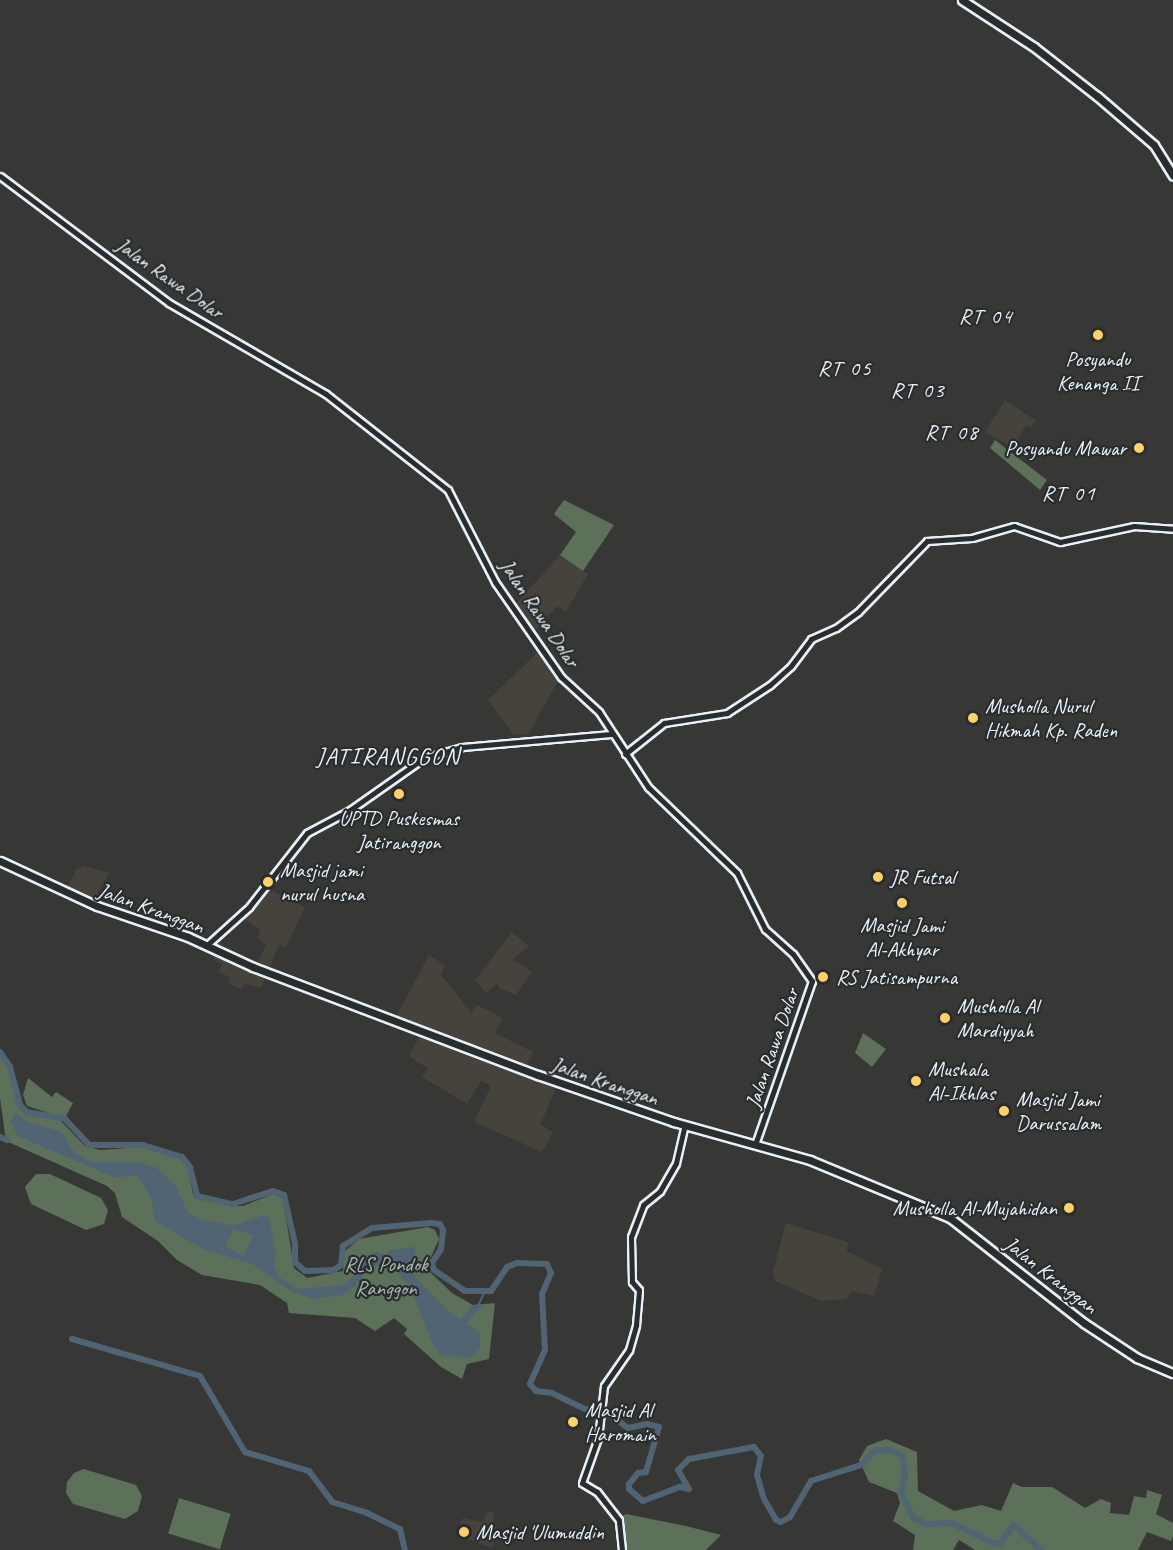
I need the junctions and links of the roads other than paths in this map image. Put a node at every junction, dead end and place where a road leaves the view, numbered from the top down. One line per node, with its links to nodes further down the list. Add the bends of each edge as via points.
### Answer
1 (954, 0): 3 (main road)
2 (962, 0): 3 (main road)
3 (1035, 50): 4 (main road, via 1085,86 1154,145)
4 (1173, 175)
5 (0, 176): 7 (street, Jalan Rawa Dolar, via 175,307 326,394 444,486 495,582 561,677 599,712)
6 (1173, 529): 8 (street, via 1134,526 1060,542 1014,526 964,539 927,541 858,612 811,639 771,685 727,713 664,723)
7 (610, 734): 8 (street, Jalan Rawa Dolar); 10 (street, via 462,747 424,759 350,810 307,833 249,907)
8 (625, 754): 12 (street, Jalan Rawa Dolar, via 660,800 737,873 765,929 793,954 812,981)
9 (0, 861): 10 (main road, Jalan Kranggan, via 90,904)
10 (207, 945): 11 (main road, Jalan Kranggan, via 268,973 538,1076)
11 (685, 1125): 12 (main road, Jalan Kranggan); 14 (street, via 676,1163 660,1191 644,1205 631,1237 632,1282 639,1290 636,1325 629,1350 604,1386 598,1438 582,1483 597,1492 619,1520)
12 (756, 1142): 13 (main road, Jalan Kranggan, via 950,1218 1084,1323 1137,1358)
13 (1173, 1373)
14 (622, 1550)

